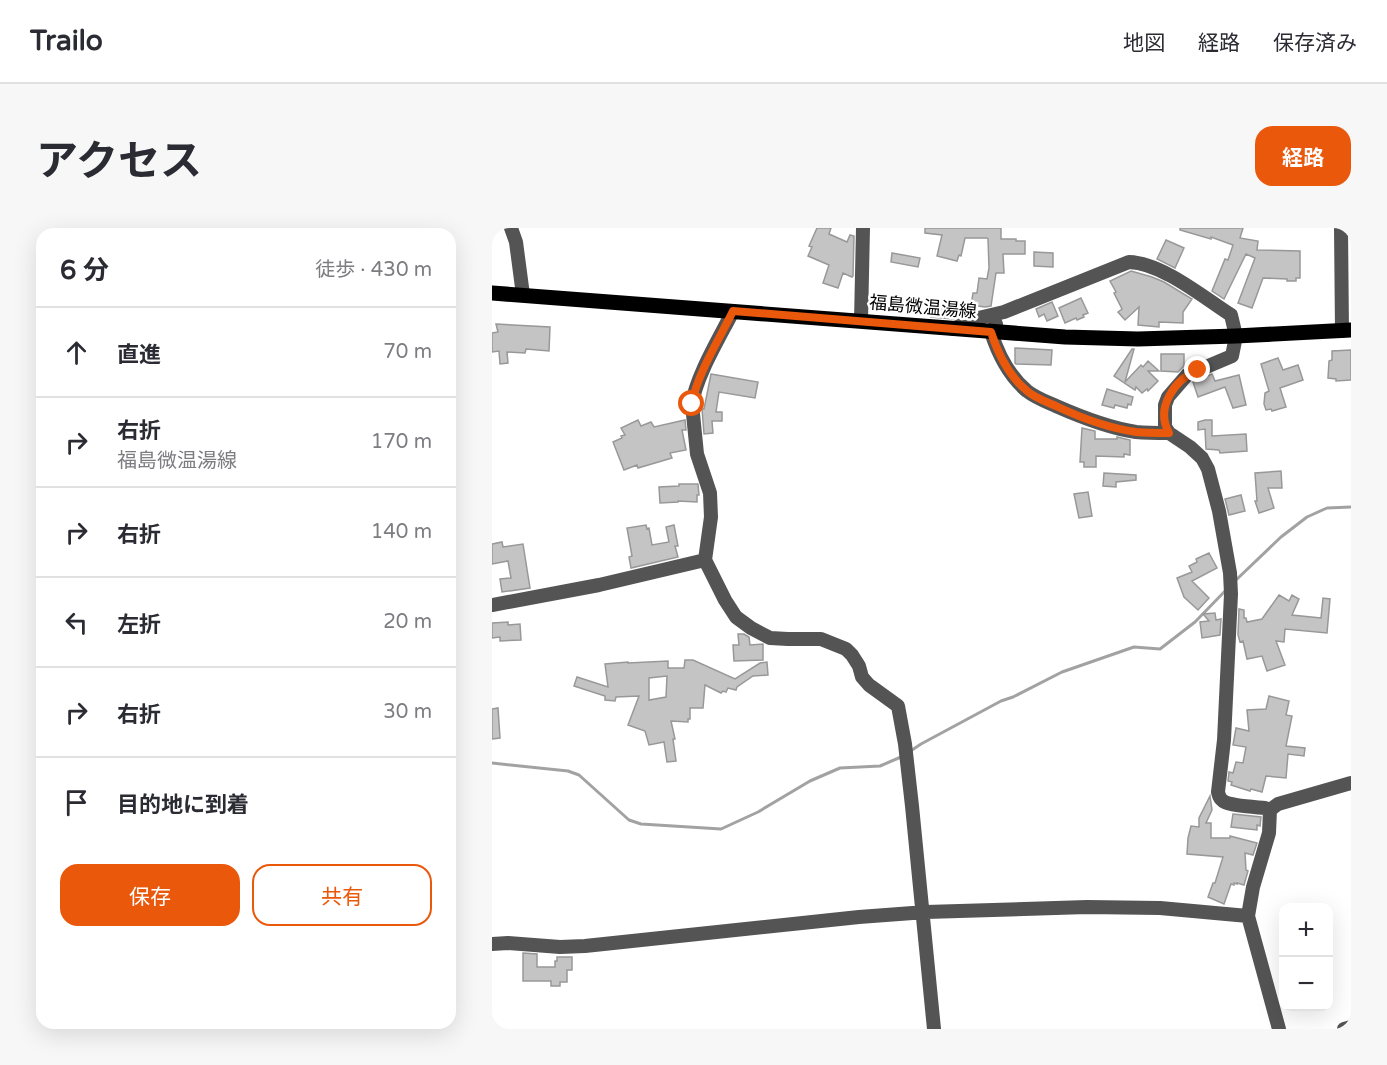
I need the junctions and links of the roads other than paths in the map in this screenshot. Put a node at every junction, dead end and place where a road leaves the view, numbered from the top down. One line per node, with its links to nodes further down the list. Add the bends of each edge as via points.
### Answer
1 (512, 228): 5 (street)
2 (863, 228): 8 (street)
3 (1341, 228): 10 (street)
4 (492, 293): 5 (main road, 福島微温湯線)
5 (523, 296): 6 (main road, 福島微温湯線)
6 (733, 311): 8 (main road, 福島微温湯線); 14 (street, via 699,378 692,404 697,454 710,493)
7 (1004, 312): 9 (street); 11 (street); 12 (street, via 1129,262 1139,262 1231,315)
8 (861, 321): 9 (main road, 福島微温湯線)
9 (953, 329): 11 (main road, 福島微温湯線)
10 (1346, 331): 12 (main road, 福島微温湯線)
11 (991, 332): 12 (main road, 福島微温湯線, via 1138,339); 13 (street, via 1006,366 1027,391 1106,425 1136,432)
12 (1236, 336): 13 (street, via 1232,356 1187,375 1168,397 1165,427)
13 (1169, 433): 17 (street, via 1202,458 1208,469 1230,573 1232,594 1219,798)
14 (705, 560): 15 (street); 18 (street, via 725,600 751,628 770,638 821,639 846,649 869,685 898,706)
15 (492, 605)
16 (1351, 783): 17 (street, via 1278,804)
17 (1270, 810): 19 (street, via 1269,833)
18 (923, 912): 19 (street, via 1087,906); 20 (street, via 585,946); 22 (street)
19 (1248, 916): 23 (street)
20 (492, 944)
21 (1351, 1027): 24 (street)
22 (934, 1029)
23 (1280, 1029)
24 (1344, 1029)

